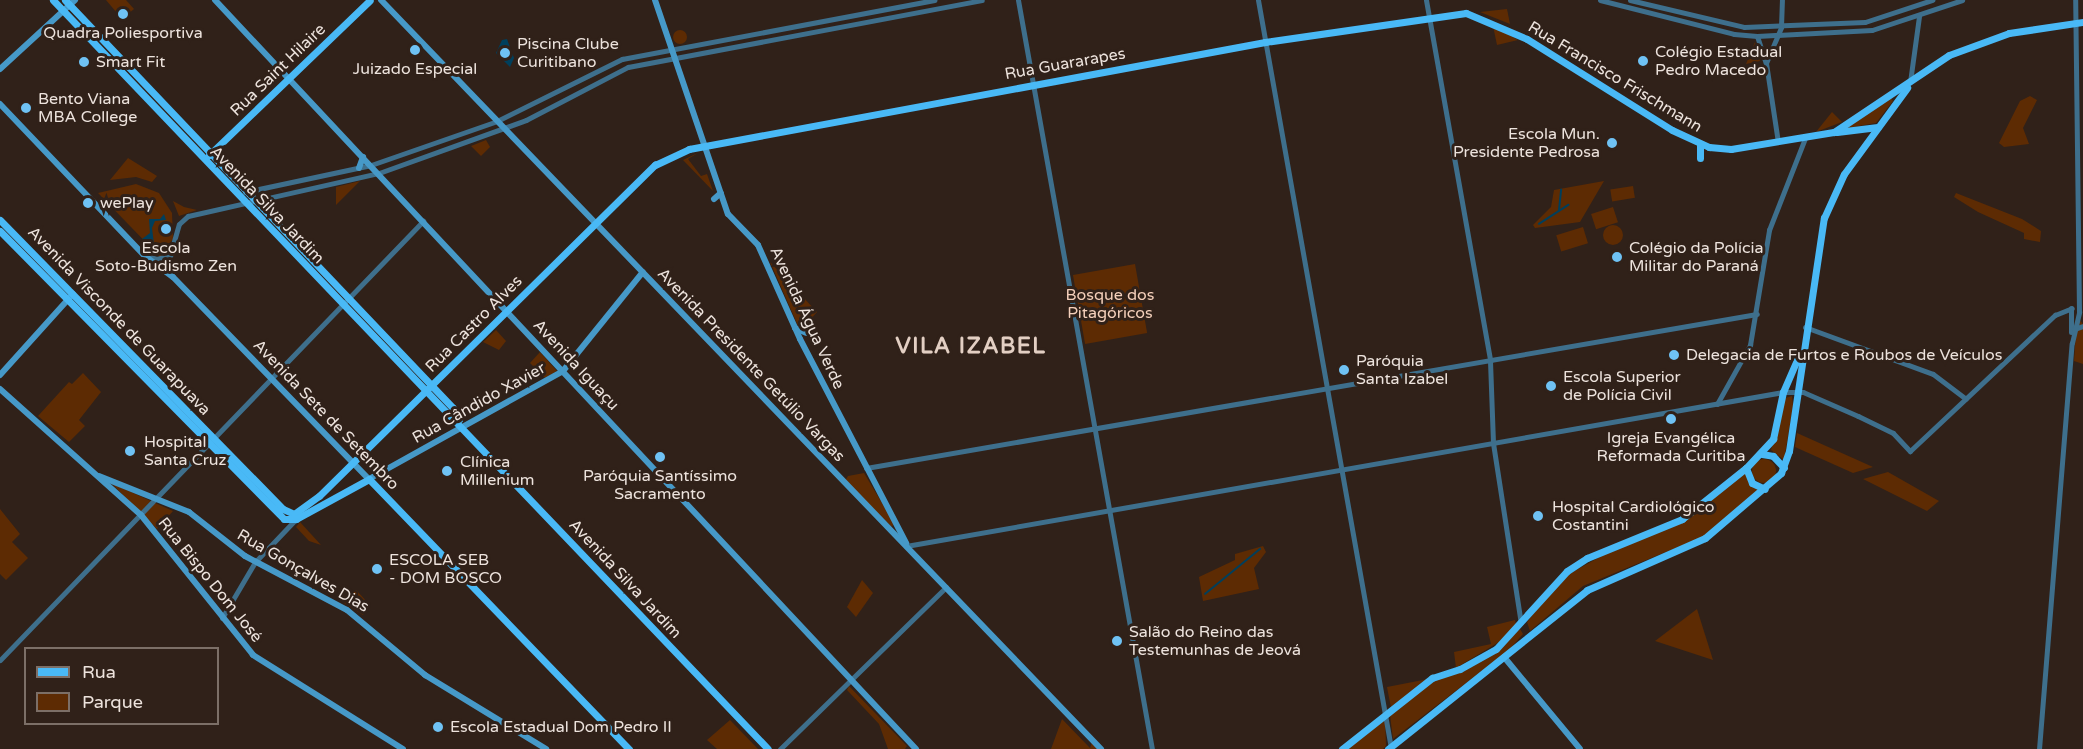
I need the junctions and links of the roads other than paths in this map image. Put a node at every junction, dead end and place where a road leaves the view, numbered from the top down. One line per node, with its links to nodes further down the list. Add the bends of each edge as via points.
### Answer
1 (53, 0): 18 (main road, Avenida Silva Jardim)
2 (215, 0): 34 (main road, Avenida Iguaçu)
3 (370, 0): 34 (main road, Rua Saint Hilaire)
4 (381, 0): 39 (main road, Avenida Presidente Getúlio Vargas)
5 (654, 0): 29 (main road, Avenida Água Verde)
6 (934, 0): 29 (street)
7 (982, 0): 30 (street)
8 (1018, 0): 37 (street)
9 (1258, 0): 27 (street)
10 (1426, 0): 21 (street)
11 (1600, 0): 25 (street, via 1734,34)
12 (1630, 0): 23 (street, via 1735,26)
13 (1782, 0): 23 (street)
14 (1932, 0): 23 (street, via 1865,22)
15 (1961, 0): 17 (street)
16 (2075, 0): 22 (street)
17 (1947, 3): 20 (street)
18 (68, 4): 26 (main road, Avenida Silva Jardim); 28 (main road, Avenida Silva Jardim); 33 (main road)
19 (1466, 13): 21 (main road, Rua Guararapes); 45 (main road, Rua Francisco Frischmann, via 1527,39 1671,130)
20 (1919, 16): 24 (street, via 1872,30); 36 (street)
21 (1428, 17): 27 (main road, Rua Guararapes); 84 (street)
22 (2079, 22): 36 (main road, Rua Francisco Frischmann, via 2037,26 1991,39 1949,55); 72 (street)
23 (1781, 27): 24 (street)
24 (1777, 35): 25 (street); 31 (street)
25 (1757, 36): 31 (street)
26 (90, 39): 28 (main road); 35 (main road, Avenida Silva Jardim)
27 (1264, 42): 37 (main road, Rua Guararapes); 90 (street)
28 (108, 46): 32 (main road, Avenida Silva Jardim)
29 (672, 49): 30 (main road, Avenida Água Verde); 39 (street, via 614,62)
30 (676, 59): 41 (street, via 620,70); 46 (main road, Avenida Água Verde)
31 (1766, 63): 44 (street)
32 (128, 66): 35 (main road); 47 (main road, Avenida Silva Jardim)
33 (0, 69)
34 (289, 78): 47 (main road, Rua Saint Hilaire); 49 (main road, Avenida Iguaçu)
35 (128, 79): 51 (main road, Avenida Silva Jardim)
36 (1910, 83): 40 (main road); 42 (main road, Rua Francisco Frischmann)
37 (1034, 84): 46 (main road, Rua Guararapes); 98 (street)
38 (0, 104): 66 (main road, Avenida Sete de Setembro)
39 (497, 121): 41 (main road, Avenida Presidente Getúlio Vargas); 52 (street)
40 (1878, 127): 42 (main road); 78 (main road, via 1832,197 1818,248)
41 (505, 128): 54 (street); 64 (main road, Avenida Presidente Getúlio Vargas)
42 (1834, 132): 43 (main road, Rua Francisco Frischmann)
43 (1805, 138): 44 (main road, Rua Francisco Frischmann); 75 (street, via 1776,206)
44 (1778, 142): 45 (main road, Rua Francisco Frischmann, via 1731,149)
45 (1700, 144): 50 (main road)
46 (705, 146): 48 (main road, Rua Guararapes); 56 (main road, Avenida Água Verde)
47 (211, 153): 51 (main road, Rua Saint Hilaire); 55 (main road, Avenida Silva Jardim)
48 (672, 155): 64 (main road, Rua Castro Alves, via 655,165)
49 (363, 156): 52 (main road, Avenida Iguaçu); 53 (main road)
50 (1700, 158)
51 (205, 159): 57 (main road, Avenida Silva Jardim)
52 (371, 165): 53 (street); 54 (main road, Avenida Iguaçu)
53 (359, 168): 55 (street)
54 (379, 173): 59 (street); 62 (main road, Avenida Iguaçu)
55 (247, 192): 57 (street); 59 (main road, Avenida Silva Jardim)
56 (721, 193): 58 (main road); 79 (main road, Avenida Água Verde, via 728,214 758,245)
57 (238, 194): 60 (main road, Avenida Silva Jardim)
58 (714, 199)
59 (255, 200): 60 (street); 61 (main road, Avenida Silva Jardim)
60 (246, 202): 63 (main road, Avenida Silva Jardim); 66 (street, via 184,218 170,255 158,259)
61 (264, 210): 63 (main road); 71 (main road, Avenida Silva Jardim)
62 (423, 220): 71 (street); 73 (main road, Avenida Iguaçu)
63 (265, 222): 71 (main road, Avenida Silva Jardim)
64 (596, 223): 68 (main road, Avenida Presidente Getúlio Vargas); 73 (main road, Rua Castro Alves)
65 (1, 224): 67 (main road, Avenida Visconde de Guarapuava); 69 (main road, Avenida Visconde de Guarapuava)
66 (144, 256): 87 (main road, Avenida Sete de Setembro, via 172,277)
67 (44, 264): 69 (main road); 70 (main road, Avenida Visconde de Guarapuava)
68 (643, 272): 85 (main road, Rua Cândido Xavier); 115 (main road, Avenida Presidente Getúlio Vargas)
69 (47, 279): 70 (main road, Avenida Visconde de Guarapuava)
70 (70, 297): 86 (main road); 95 (main road, Avenida Visconde de Guarapuava); 96 (main road, Avenida Visconde de Guarapuava)
71 (345, 300): 87 (street); 88 (main road, Avenida Silva Jardim)
72 (2073, 308): 74 (street); 76 (street)
73 (507, 311): 85 (main road, Avenida Iguaçu); 88 (main road, Rua Castro Alves)
74 (2059, 313): 76 (street); 93 (street)
75 (1757, 314): 84 (street); 94 (street, via 1750,345)
76 (2073, 316): 80 (street); 82 (street)
77 (2083, 326): 80 (street)
78 (1805, 327): 83 (main road); 93 (street, via 1933,374)
79 (795, 328): 81 (main road); 103 (main road, Avenida Água Verde)
80 (2074, 329): 82 (street)
81 (806, 333)
82 (2072, 343): 138 (street)
83 (1803, 348): 91 (main road); 92 (main road)
84 (1490, 361): 90 (street); 100 (street)
85 (564, 371): 97 (main road, Rua Cândido Xavier); 125 (main road, Avenida Iguaçu)
86 (0, 375)
87 (270, 377): 99 (street); 102 (main road, Avenida Sete de Setembro)
88 (429, 388): 97 (main road, Avenida Silva Jardim, via 453,408); 102 (main road, Rua Castro Alves)
89 (0, 389): 107 (main road, Rua Bispo Dom José)
90 (1329, 389): 98 (street); 104 (street)
91 (1797, 391): 92 (street); 93 (street, via 1893,433 1910,451); 106 (main road)
92 (1783, 392): 94 (street); 101 (main road, via 1775,434)
93 (1966, 399)
94 (1717, 404): 100 (street)
95 (190, 413): 96 (main road); 99 (main road, Avenida Visconde de Guarapuava)
96 (193, 427): 99 (main road, Avenida Visconde de Guarapuava)
97 (463, 427): 108 (main road, Rua Cândido Xavier); 131 (main road, Avenida Silva Jardim)
98 (1093, 429): 103 (street); 111 (street)
99 (210, 439): 110 (street); 113 (main road, Avenida Visconde de Guarapuava, via 286,512); 113 (main road, Avenida Visconde de Guarapuava, via 278,513 287,520)
100 (1493, 443): 104 (street); 120 (street)
101 (1762, 454): 105 (main road); 106 (main road, via 1773,456)
102 (353, 462): 108 (main road, Avenida Sete de Setembro); 113 (main road, Rua Castro Alves)
103 (866, 468): 114 (main road, Avenida Água Verde)
104 (1344, 468): 111 (street); 126 (street)
105 (1746, 468): 109 (main road, via 1752,483); 120 (main road, via 1682,519 1587,558 1567,571)
106 (1784, 468): 109 (main road)
107 (96, 474): 110 (main road, Rua Gonçalves Dias); 112 (main road, Rua Bispo Dom José)
108 (369, 479): 113 (main road, Rua Cândido Xavier); 130 (main road, Avenida Sete de Setembro)
109 (1765, 489): 121 (main road, via 1705,538 1594,585)
110 (153, 497): 112 (street); 117 (main road, Rua Gonçalves Dias, via 189,512)
111 (1107, 510): 116 (street); 135 (street)
112 (141, 515): 119 (main road, Rua Bispo Dom José); 124 (street)
113 (296, 516): 117 (street, Rua Cândido Xavier)
114 (900, 529): 115 (main road); 116 (main road, Avenida Água Verde)
115 (897, 536): 116 (main road, Avenida Presidente Getúlio Vargas)
116 (906, 546): 118 (main road, Avenida Presidente Getúlio Vargas)
117 (255, 562): 119 (street, Rua Cândido Xavier); 129 (main road, Rua Gonçalves Dias, via 347,610 418,669)
118 (946, 587): 125 (street); 134 (main road, Avenida Presidente Getúlio Vargas)
119 (222, 618): 128 (main road, Rua Bispo Dom José, via 258,659)
120 (1524, 622): 121 (main road); 122 (main road); 126 (main road, via 1496,649 1460,669 1437,675)
121 (1534, 634): 122 (main road)
122 (1524, 641): 123 (main road)
123 (1504, 657): 127 (main road); 137 (main road)
124 (0, 660)
125 (851, 679): 132 (street); 133 (main road, Avenida Iguaçu)
126 (1386, 714): 127 (street); 136 (main road)
127 (1390, 748)
128 (403, 749)
129 (546, 749)
130 (629, 749)
131 (768, 749)
132 (780, 749)
133 (916, 749)
134 (1101, 749)
135 (1152, 749)
136 (1342, 749)
137 (1580, 749)
138 (2039, 749)

